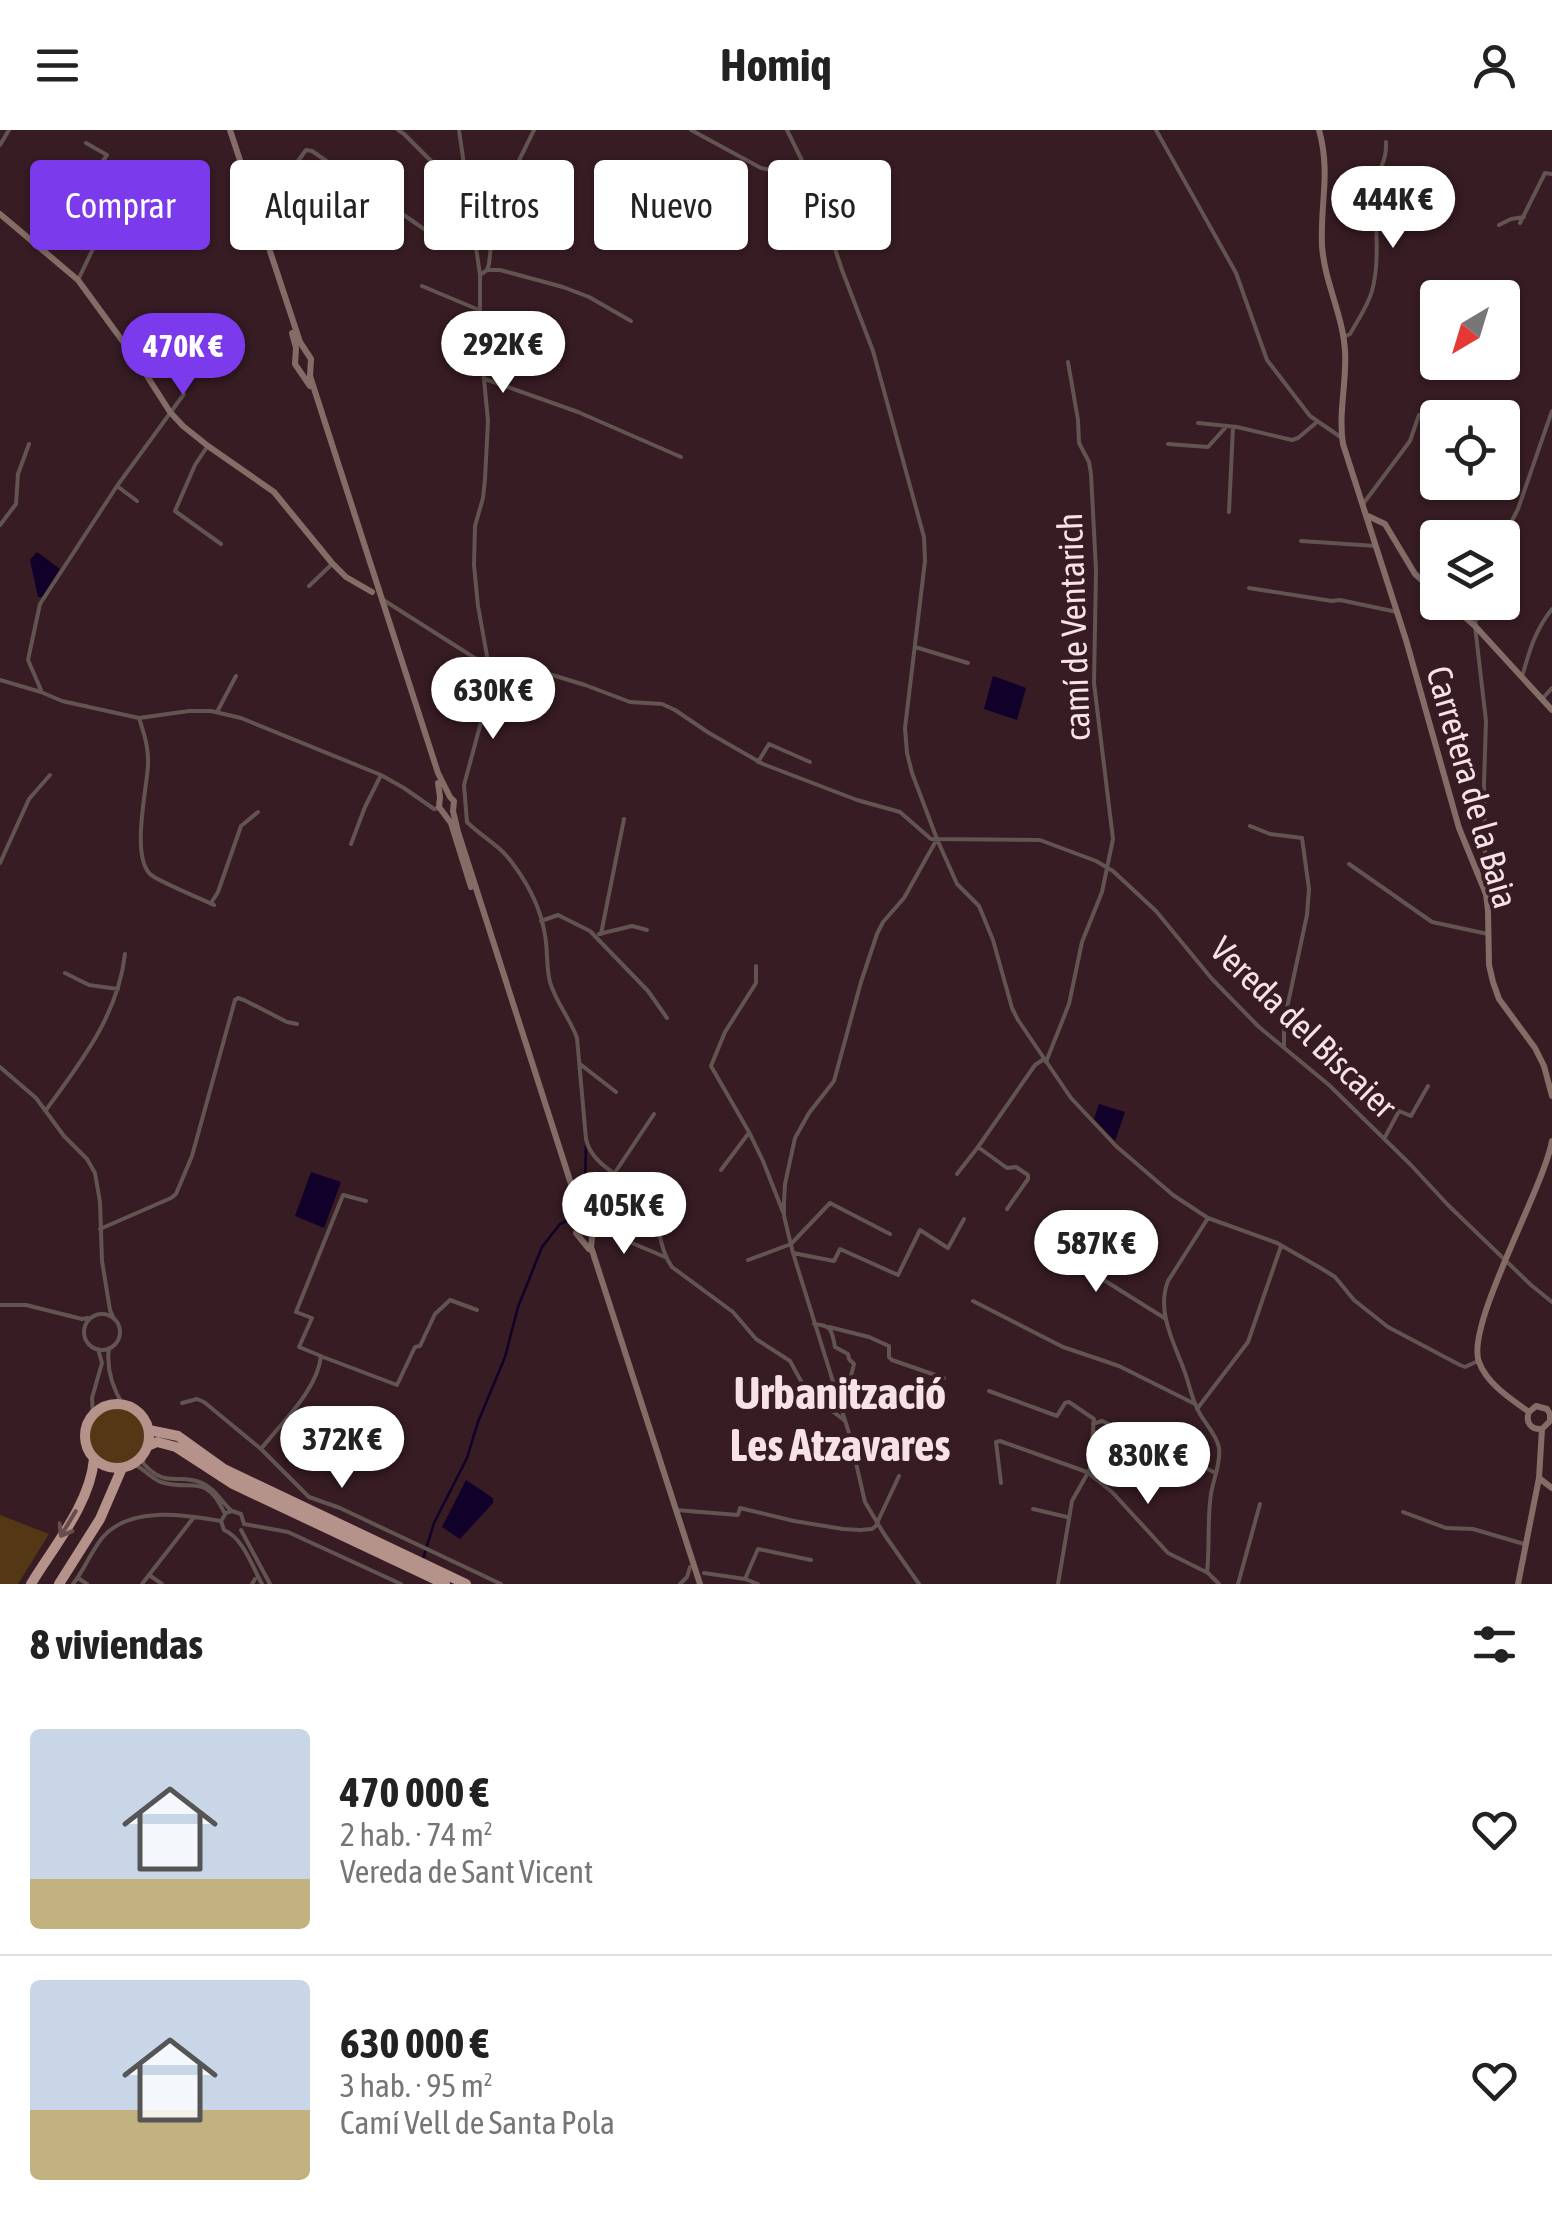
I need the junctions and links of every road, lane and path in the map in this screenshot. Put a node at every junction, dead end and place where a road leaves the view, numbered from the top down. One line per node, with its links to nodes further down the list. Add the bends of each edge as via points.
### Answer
1 (9, 130): 13 (street)
2 (229, 130): 14 (main road); 37 (main road)
3 (398, 130): 10 (street)
4 (459, 130): 18 (street)
5 (534, 130): 29 (street, via 495,209)
6 (691, 130): 20 (street)
7 (1156, 130): 45 (street, via 1236,273 1267,360)
8 (1320, 130): 35 (main road, Carretera de la Baia, via 1327,172 1322,251)
9 (789, 131): 19 (street)
10 (407, 132): 17 (street)
11 (1386, 142): 35 (street, via 1376,182 1372,293)
12 (86, 143): 31 (street, via 107,155 91,178 119,194)
13 (0, 144)
14 (239, 160)
15 (298, 160): 16 (street, via 308,150)
16 (323, 160)
17 (433, 160)
18 (464, 160)
19 (802, 160)
20 (768, 169)
21 (1552, 174): 23 (street, via 1545,173)
22 (0, 214): 31 (main road)
23 (1524, 217): 24 (street); 25 (street)
24 (1520, 224)
25 (1499, 225)
26 (269, 250): 36 (main road)
27 (477, 250): 30 (street)
28 (836, 250): 74 (street, via 924,538)
29 (487, 270): 30 (street); 34 (street, via 563,286)
30 (480, 276): 33 (street)
31 (78, 280): 42 (main road)
32 (422, 286): 33 (street)
33 (479, 310): 40 (street)
34 (631, 321)
35 (1344, 338): 48 (main road, Carretera de la Baia)
36 (306, 354): 37 (main road); 39 (main road, via 311,359)
37 (296, 356): 39 (main road, via 295,364)
38 (1068, 362): 99 (street, camí de Ventarich, via 1080,442 1092,474 1094,683 1113,839)
39 (304, 368): 67 (main road)
40 (485, 379): 52 (street); 76 (street, via 487,450 474,565)
41 (184, 394): 42 (street)
42 (170, 412): 51 (main road); 53 (street)
43 (1552, 412): 58 (street)
44 (1419, 416): 55 (street, via 1412,438)
45 (1317, 422): 47 (street, via 1292,440); 48 (street)
46 (1198, 423): 47 (street)
47 (1230, 427): 50 (street, via 1208,447); 56 (street)
48 (1342, 438): 55 (main road, Carretera de la Baia)
49 (28, 444): 59 (street, via 16,504)
50 (1168, 444)
51 (208, 446): 61 (street, via 174,511); 63 (main road, via 282,500)
52 (680, 457)
53 (117, 486): 54 (street); 81 (street, via 40,604 28,660)
54 (138, 501)
55 (1363, 504): 57 (main road, Carretera de la Baia)
56 (1230, 512)
57 (1367, 516): 62 (main road, Carretera de la Baia); 64 (main road, via 1385,524)
58 (1512, 520)
59 (0, 525)
60 (1301, 541): 62 (street)
61 (221, 544)
62 (1376, 546): 70 (main road, Carretera de la Baia)
63 (332, 563): 65 (street); 67 (main road)
64 (1420, 578)
65 (309, 586)
66 (1249, 588): 70 (street)
67 (375, 590): 68 (main road, via 385,591); 68 (main road, via 372,601)
68 (383, 603): 76 (street); 90 (main road)
69 (1552, 610): 78 (street, via 1529,649)
70 (1397, 612): 100 (main road, Carretera de la Baia)
71 (1468, 620): 73 (main road)
72 (1476, 620): 73 (street)
73 (1475, 626): 78 (main road); 100 (street, via 1486,720 1485,852)
74 (915, 646): 75 (street); 95 (street, via 907,753)
75 (968, 664)
76 (489, 666): 86 (street, via 526,667 630,702 662,704); 91 (street)
77 (236, 676): 84 (street)
78 (1522, 677): 82 (main road)
79 (0, 680): 81 (street)
80 (1552, 688): 82 (street)
81 (41, 692): 85 (street)
82 (1542, 699): 83 (main road)
83 (1552, 710)
84 (217, 712): 85 (street); 89 (street)
85 (139, 718): 92 (street, via 148,763 140,823 150,874 212,904 241,826)
86 (758, 762): 87 (street, via 769,744); 95 (street, via 900,812)
87 (810, 762)
88 (50, 775): 97 (street, via 30,799)
89 (381, 775): 90 (street, via 434,809); 96 (street)
90 (448, 806): 91 (street); 132 (main road)
91 (465, 806): 101 (street, via 467,822 518,870)
92 (258, 812)
93 (624, 819): 103 (street)
94 (1250, 826): 111 (street, via 1302,838 1308,868 1307,915)
95 (936, 839): 99 (street, Vereda del Biscaier, via 1040,840); 112 (street, via 957,884 979,906 1012,1008); 129 (street, via 877,934 834,1081 795,1138)
96 (351, 844)
97 (0, 863)
98 (1349, 864): 104 (street, via 1432,922)
99 (1107, 868): 111 (street, Vereda del Biscaier); 112 (street, camí de Ventarich, via 1069,1004)
100 (1476, 874): 104 (main road, Carretera de la Baia, via 1486,894)
101 (541, 920): 103 (street, via 558,915); 113 (street, via 547,971 577,1038)
102 (647, 930): 103 (street, via 632,926)
103 (597, 934): 109 (street)
104 (1488, 934): 117 (main road, Carretera de la Baia, via 1499,999 1535,1048)
105 (125, 954): 108 (street)
106 (756, 966): 120 (street, via 756,983 711,1066)
107 (65, 972): 108 (street, via 89,985)
108 (118, 988): 118 (street, via 91,1048)
109 (667, 1018)
110 (298, 1024): 133 (street, via 234,1000 176,1194)
111 (1284, 1048): 121 (street, Vereda del Biscaier)
112 (1045, 1060): 123 (street, camí de Ventarich); 130 (street, via 1116,1146)
113 (580, 1064): 116 (street); 125 (street, via 587,1147)
114 (0, 1067): 118 (street)
115 (1428, 1086): 121 (street, via 1411,1116 1399,1111)
116 (616, 1092)
117 (1552, 1096)
118 (46, 1110): 133 (street, via 95,1173)
119 (654, 1114): 125 (street)
120 (749, 1132): 124 (street); 129 (street)
121 (1384, 1139): 142 (street, Vereda del Biscaier)
122 (1552, 1140): 142 (main road)
123 (978, 1147): 126 (street, camí de Ventarich); 128 (street, via 1028,1175)
124 (721, 1170)
125 (614, 1174): 132 (street); 140 (street, via 650,1205)
126 (956, 1174)
127 (366, 1202): 158 (street, via 342,1195 296,1312 312,1318 299,1347)
128 (1007, 1208)
129 (784, 1216): 136 (street)
130 (1208, 1218): 137 (street); 152 (street, via 1168,1281)
131 (964, 1219): 139 (street, via 948,1248 920,1230 898,1275 840,1249 834,1261)
132 (586, 1224): 135 (main road, via 594,1230); 135 (main road, via 576,1233); 140 (street)
133 (100, 1228): 143 (street)
134 (890, 1234): 136 (street, via 830,1203)
135 (587, 1238): 185 (main road); 198 (main road)
136 (791, 1244): 139 (street); 141 (street)
137 (1282, 1246): 159 (street, via 1335,1277 1354,1300 1404,1336 1460,1366); 166 (street, via 1248,1342)
138 (1039, 1250): 152 (street, via 1091,1272)
139 (794, 1253): 153 (street)
140 (664, 1256): 169 (street, via 790,1360 807,1392)
141 (748, 1260)
142 (1506, 1260): 145 (street, Vereda del Biscaier); 159 (main road, via 1482,1322)
143 (109, 1301): 148 (street); 151 (street)
144 (973, 1301): 166 (street)
145 (1552, 1302)
146 (0, 1305): 149 (street)
147 (477, 1310): 158 (street, via 450,1300 435,1314 396,1385)
148 (102, 1314): 150 (street); 151 (street)
149 (71, 1316): 150 (street); 154 (street)
150 (91, 1318): 154 (street)
151 (114, 1319): 156 (street, via 119,1338)
152 (1167, 1319): 166 (street)
153 (814, 1324): 155 (street); 169 (street)
154 (85, 1327): 157 (street)
155 (829, 1327): 160 (street, via 835,1348 854,1364); 161 (street, via 880,1342 889,1346 892,1360)
156 (108, 1348): 157 (street); 164 (street, via 111,1381)
157 (98, 1349): 168 (street, via 102,1363)
158 (321, 1356): 174 (street, via 310,1390)
159 (1478, 1361): 167 (main road)
160 (851, 1376)
161 (944, 1378)
162 (989, 1390): 170 (street, via 1057,1416 1069,1402)
163 (182, 1402): 174 (street, via 204,1402)
164 (123, 1404): 168 (highway); 172 (highway, via 140,1413)
165 (1549, 1405): 167 (main road); 171 (main road, via 1550,1421)
166 (1196, 1406): 178 (street, via 1219,1448)
167 (1529, 1412): 171 (main road, via 1529,1424)
168 (93, 1415): 175 (highway, via 85,1437)
169 (844, 1420): 191 (street)
170 (1093, 1424): 177 (street); 178 (street, via 1102,1421)
171 (1542, 1429): 180 (main road)
172 (149, 1430): 173 (highway); 197 (highway, via 178,1436 224,1469)
173 (146, 1450): 176 (highway); 186 (street, via 143,1463 158,1476 199,1482); 197 (highway, via 157,1442 176,1447 233,1484)
174 (260, 1450): 217 (street, via 309,1497)
175 (94, 1459): 176 (highway); 209 (highway, one-way to 209, via 78,1507)
176 (128, 1466): 190 (street, via 158,1480 207,1489); 210 (highway)
177 (1087, 1472): 181 (street, via 1000,1441); 189 (street); 199 (street, via 1168,1553)
178 (1216, 1473): 196 (street)
179 (899, 1476): 191 (street)
180 (1539, 1478): 182 (main road); 194 (main road)
181 (1001, 1483)
182 (1552, 1488)
183 (1260, 1504): 223 (street)
184 (1033, 1509): 189 (street)
185 (676, 1510): 191 (street, via 738,1515 743,1508 860,1530); 198 (main road)
186 (232, 1511): 190 (street); 192 (street, via 241,1514)
187 (1404, 1512): 194 (street)
188 (194, 1517): 190 (street); 204 (street, via 148,1517 112,1528); 206 (street, via 150,1575)
189 (1068, 1517): 221 (street)
190 (223, 1518): 193 (street, via 224,1530)
191 (878, 1523): 220 (street)
192 (242, 1527): 193 (street); 207 (street, via 288,1532); 214 (street)
193 (233, 1533): 213 (street)
194 (1525, 1544): 224 (main road)
195 (811, 1560): 205 (street, via 758,1549)
196 (1208, 1561): 199 (street); 201 (street)
197 (410, 1563): 200 (highway)
198 (692, 1566): 202 (street); 203 (street); 208 (main road)
199 (1195, 1566): 201 (street)
200 (424, 1570): 215 (highway); 216 (highway)
201 (1207, 1572): 222 (street)
202 (704, 1573): 205 (street); 208 (street)
203 (687, 1577): 208 (street); 218 (street)
204 (78, 1578): 211 (street); 212 (street)
205 (745, 1579): 219 (street)
206 (151, 1583)
207 (398, 1583)
208 (697, 1583)
209 (31, 1584)
210 (60, 1584)
211 (73, 1584)
212 (87, 1584)
213 (262, 1584)
214 (270, 1584)
215 (444, 1584)
216 (466, 1584)
217 (502, 1584)
218 (680, 1584)
219 (758, 1584)
220 (918, 1584)
221 (1058, 1584)
222 (1219, 1584)
223 (1238, 1584)
224 (1518, 1584)

